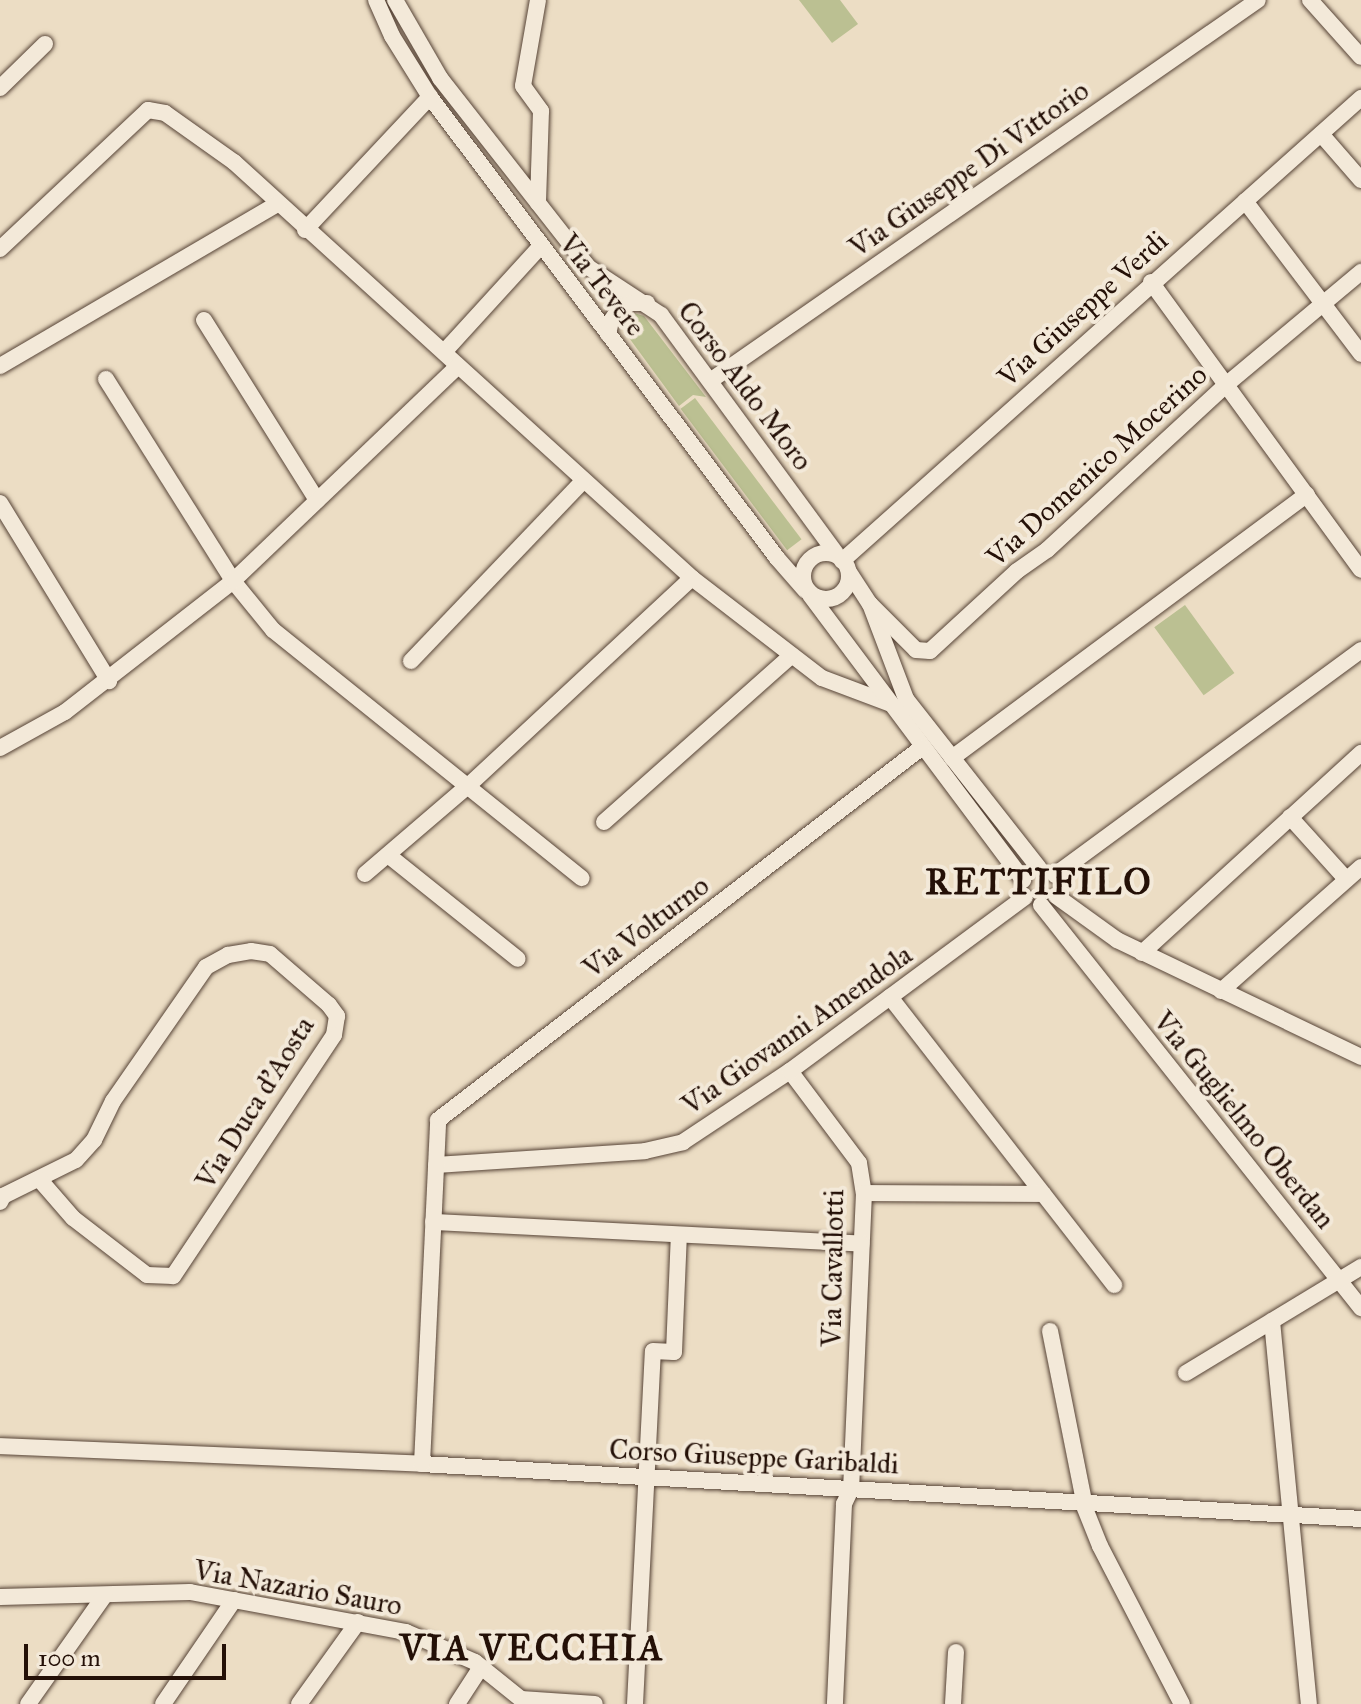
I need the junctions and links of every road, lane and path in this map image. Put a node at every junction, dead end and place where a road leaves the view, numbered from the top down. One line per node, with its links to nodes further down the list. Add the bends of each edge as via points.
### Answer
1 (376, 0): 9 (street, Via Tevere)
2 (395, 0): 14 (street, Corso Aldo Moro, via 440,78)
3 (538, 0): 14 (street, via 523,86 541,111)
4 (1258, 0): 30 (street, Via Giuseppe Di Vittorio)
5 (1310, 0): 7 (street)
6 (45, 44): 8 (street)
7 (1361, 57)
8 (0, 88)
9 (430, 97): 16 (street); 17 (street, Via Tevere)
10 (1361, 98): 11 (street, Via Giuseppe Verdi)
11 (1321, 134): 12 (street); 13 (street, Via Giuseppe Verdi)
12 (1361, 180)
13 (1245, 201): 20 (street, Via Giuseppe Verdi); 22 (street)
14 (538, 203): 21 (street, Corso Aldo Moro, via 588,267)
15 (277, 204): 16 (street); 18 (street, via 234,162 165,113 148,110); 27 (street)
16 (305, 230): 25 (street)
17 (540, 247): 24 (street, Via Tevere); 25 (street)
18 (0, 249)
19 (1361, 272): 22 (street, Via Domenico Mocerino)
20 (1151, 282): 31 (street); 36 (street, Via Giuseppe Verdi)
21 (648, 303): 24 (street, via 619,309); 30 (street, Corso Aldo Moro)
22 (1322, 303): 26 (street); 31 (street, Via Domenico Mocerino)
23 (204, 320): 34 (street)
24 (608, 334): 40 (street, Via Tevere)
25 (444, 352): 28 (street)
26 (1361, 354)
27 (0, 366)
28 (458, 366): 32 (street); 34 (street)
29 (106, 379): 39 (street)
30 (710, 381): 36 (street, Corso Aldo Moro)
31 (1227, 384): 33 (street); 41 (street, Via Domenico Mocerino, via 930,651 916,650)
32 (584, 480): 38 (street); 44 (street)
33 (1307, 494): 37 (street); 50 (street)
34 (317, 500): 39 (street)
35 (0, 503): 45 (street)
36 (842, 562): 40 (street, via 817,556 806,564); 40 (street, via 845,590 825,599); 41 (street, Corso Aldo Moro)
37 (1361, 570)
38 (692, 578): 43 (street); 51 (street)
39 (233, 581): 45 (street); 51 (street, via 273,630)
40 (807, 592): 46 (street, Via Tevere)
41 (870, 604): 50 (street, Corso Aldo Moro, via 897,682)
42 (1361, 650): 56 (street)
43 (792, 655): 46 (street, via 822,678); 53 (street)
44 (411, 661)
45 (109, 681): 47 (street)
46 (888, 703): 48 (street)
47 (0, 748)
48 (921, 748): 60 (street); 70 (street, Via Volturno, via 457,1102 438,1120)
49 (1361, 753): 52 (street)
50 (952, 758): 56 (street, Corso Aldo Moro)
51 (469, 785): 54 (street); 58 (street)
52 (1290, 817): 59 (street); 64 (street)
53 (604, 822)
54 (388, 855): 57 (street); 65 (street)
55 (1361, 867): 59 (street)
56 (1047, 871): 60 (street, via 1029,871); 61 (street, via 1059,883)
57 (365, 874)
58 (582, 878)
59 (1346, 879): 66 (street)
60 (1030, 894): 61 (street); 63 (street, Via Guglielmo Oberdan); 67 (street, Via Giovanni Amendola)
61 (1056, 896): 62 (street)
62 (1092, 925): 63 (street); 64 (street)
63 (1075, 949): 79 (street, Via Guglielmo Oberdan)
64 (1142, 953): 66 (street)
65 (518, 959)
66 (1221, 991): 68 (street)
67 (890, 997): 69 (street, Via Giovanni Amendola); 73 (street)
68 (1361, 1057)
69 (790, 1071): 70 (street, Via Giovanni Amendola, via 683,1142 645,1151); 72 (street, Via Cavallotti, via 859,1163)
70 (436, 1165): 75 (street, Via Volturno)
71 (40, 1180): 71 (street, Via Duca d'Aosta, via 73,1218 147,1275 173,1276 334,1035 337,1016 270,954 228,955 206,967 113,1101 94,1140 76,1160); 74 (street, Via Duca d'Aosta)
72 (864, 1193): 73 (street); 77 (street, Via Cavallotti)
73 (1043, 1194): 80 (street)
74 (1, 1198)
75 (433, 1222): 76 (street); 86 (street, Via Volturno)
76 (679, 1235): 77 (street); 87 (street, via 674,1352 653,1351)
77 (861, 1244): 88 (street, Via Cavallotti)
78 (1361, 1267): 79 (street)
79 (1340, 1281): 81 (street, Via Guglielmo Oberdan); 82 (street)
80 (1114, 1285)
81 (1361, 1308)
82 (1272, 1321): 84 (street); 90 (street)
83 (1050, 1331): 89 (street)
84 (1186, 1373)
85 (0, 1446): 86 (street)
86 (422, 1464): 87 (street, Corso Giuseppe Garibaldi)
87 (648, 1477): 88 (street, Corso Giuseppe Garibaldi); 104 (street)
88 (851, 1489): 89 (street, Corso Giuseppe Garibaldi); 105 (street, Via Cavallotti, via 844,1504)
89 (1083, 1501): 90 (street, Corso Giuseppe Garibaldi); 107 (street, via 1100,1546)
90 (1289, 1515): 91 (street, Corso Giuseppe Garibaldi); 108 (street)
91 (1361, 1519)
92 (105, 1595): 93 (street, Via Nazario Sauro); 94 (street, Via Nazario Sauro, via 190,1592); 99 (street)
93 (0, 1597)
94 (234, 1600): 95 (street, Via Nazario Sauro); 100 (street)
95 (358, 1622): 97 (street, Via Nazario Sauro, via 406,1632); 101 (street)
96 (956, 1652): 106 (street)
97 (481, 1667): 98 (street, Via Nazario Sauro); 102 (street)
98 (524, 1702): 103 (street)
99 (28, 1704)
100 (163, 1704)
101 (299, 1704)
102 (457, 1704)
103 (595, 1704)
104 (635, 1704)
105 (835, 1704)
106 (953, 1704)
107 (1182, 1704)
108 (1309, 1704)

